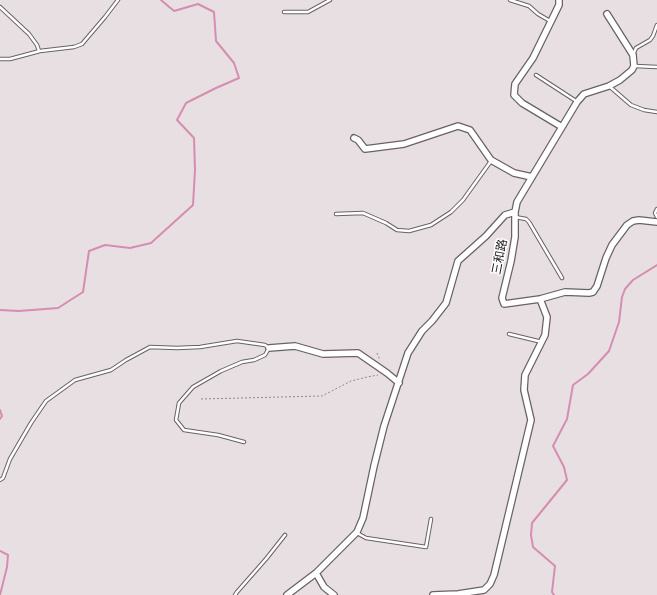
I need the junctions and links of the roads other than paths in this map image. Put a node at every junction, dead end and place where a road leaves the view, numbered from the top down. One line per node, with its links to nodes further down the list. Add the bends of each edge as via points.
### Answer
1 (118, 0): 10 (lane, via 82,44)
2 (330, 0): 6 (lane, via 308,12)
3 (510, 0): 8 (lane, via 529,6)
4 (559, 0): 8 (street)
5 (0, 7): 10 (lane, via 29,34)
6 (284, 12)
7 (607, 14): 11 (street)
8 (550, 21): 19 (street, via 533,58 515,84 514,95 522,103)
9 (657, 25): 11 (lane, via 650,40 636,48)
10 (40, 51): 12 (lane)
11 (633, 56): 13 (street)
12 (0, 59)
13 (634, 66): 14 (lane); 16 (street, 三和路, via 620,80)
14 (657, 67)
15 (536, 75): 17 (lane)
16 (609, 86): 17 (street, 三和路, via 584,94); 18 (lane, via 631,105)
17 (576, 102): 19 (street, 三和路)
18 (657, 112)
19 (562, 127): 22 (street, 三和路)
20 (354, 138): 21 (street, via 364,148 373,148 404,144 458,126 470,130)
21 (491, 160): 22 (street, via 514,173); 24 (lane, via 463,200 451,212 431,225 409,231 397,230 363,213)
22 (532, 177): 25 (street, 三和路, via 517,202)
23 (657, 209): 26 (lane)
24 (336, 214)
25 (515, 214): 28 (lane, via 529,222); 29 (street, 三和路, via 515,237 502,298 504,304); 33 (street, via 506,215 458,261 446,302 408,353)
26 (657, 218)
27 (657, 222): 29 (street, 三和路, via 639,220 627,225 612,245 597,286 592,292 565,292)
28 (562, 278)
29 (540, 299): 31 (street, via 547,317)
30 (509, 334): 31 (lane)
31 (542, 342): 43 (street, via 525,376 524,390 531,420 494,575 484,590)
32 (269, 348): 33 (street, via 294,346 323,354 358,353); 34 (lane, via 265,355 221,371 193,387 179,404 176,420 184,430); 35 (lane, via 265,345 237,341 200,347 150,347 111,370 75,380 46,401)
33 (399, 383): 37 (street, via 384,426 364,518)
34 (244, 442)
35 (0, 480)
36 (431, 519): 37 (lane, via 426,547 366,538)
37 (356, 532): 39 (street)
38 (285, 534): 40 (lane)
39 (316, 573): 41 (street); 42 (street, via 324,587)
40 (235, 595)
41 (287, 595)
42 (334, 595)
43 (433, 595)

